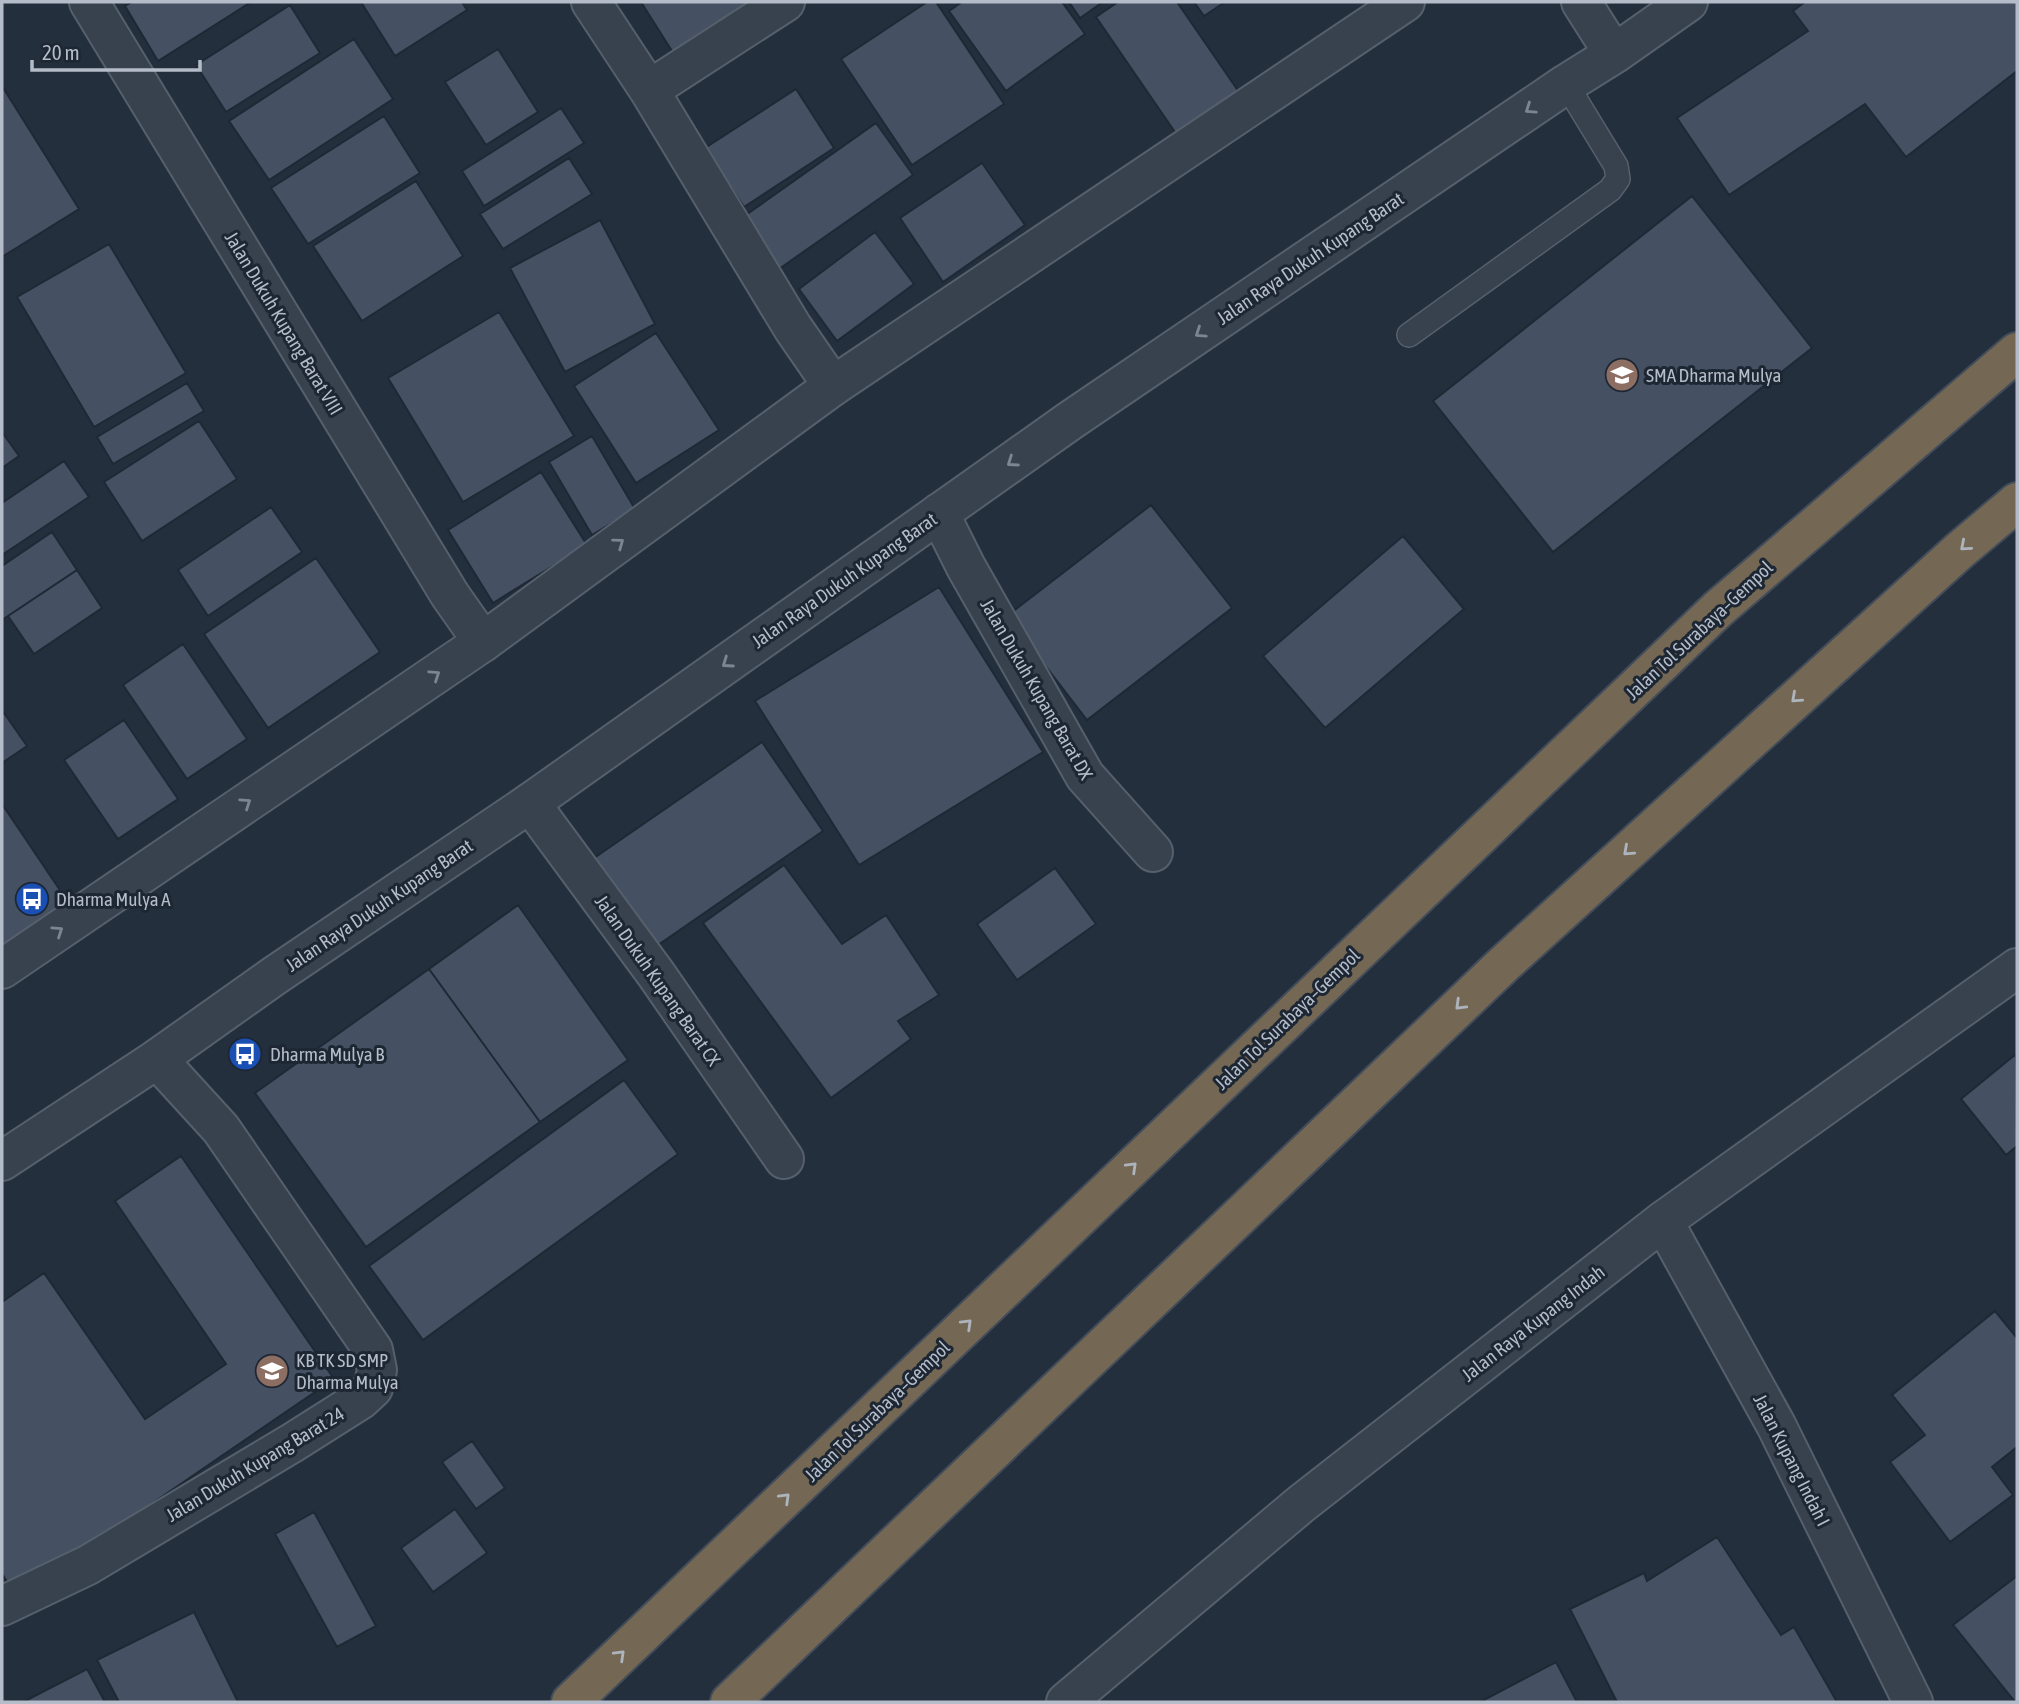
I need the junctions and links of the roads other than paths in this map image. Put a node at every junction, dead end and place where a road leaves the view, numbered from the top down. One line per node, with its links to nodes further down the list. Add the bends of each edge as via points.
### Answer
1 (89, 2): 15 (street, Jalan Dukuh Kupang Barat VIII)
2 (592, 2): 9 (street)
3 (785, 2): 9 (street)
4 (1405, 2): 12 (street)
5 (1581, 2): 7 (street)
6 (1688, 2): 7 (street, Jalan Raya Dukuh Kupang Barat)
7 (1614, 54): 8 (street, Jalan Raya Dukuh Kupang Barat)
8 (1566, 84): 10 (lane, via 1616,166 1618,179 1610,190); 14 (street, Jalan Raya Dukuh Kupang Barat, one-way to 14)
9 (649, 90): 12 (street)
10 (1409, 335)
11 (2017, 352): 25 (highway, Jalan Tol Surabaya–Gempol, one-way to 11, via 1718,609)
12 (833, 387): 15 (street, one-way to 12)
13 (2017, 502): 26 (highway, one-way to 26, via 1504,964)
14 (939, 513): 16 (street, Jalan Raya Dukuh Kupang Barat, one-way to 16); 17 (street, Jalan Dukuh Kupang Barat DX, via 1085,776)
15 (483, 642): 19 (street, one-way to 15)
16 (530, 803): 20 (street, Jalan Raya Dukuh Kupang Barat); 22 (street, Jalan Dukuh Kupang Barat CX)
17 (1153, 852)
18 (2017, 968): 23 (street, Jalan Raya Kupang Indah)
19 (2, 969)
20 (157, 1059): 21 (street, Jalan Raya Dukuh Kupang Barat); 24 (street, Jalan Dukuh Kupang Barat 24, via 222,1129 373,1350 377,1370 373,1388 292,1443 88,1565)
21 (4, 1154)
22 (784, 1159)
23 (1663, 1221): 27 (street, Jalan Raya Kupang Indah, via 1301,1504); 28 (street, Jalan Kupang Indah I, via 1776,1425)
24 (2, 1606)
25 (571, 1702)
26 (730, 1702)
27 (1066, 1702)
28 (1913, 1702)

